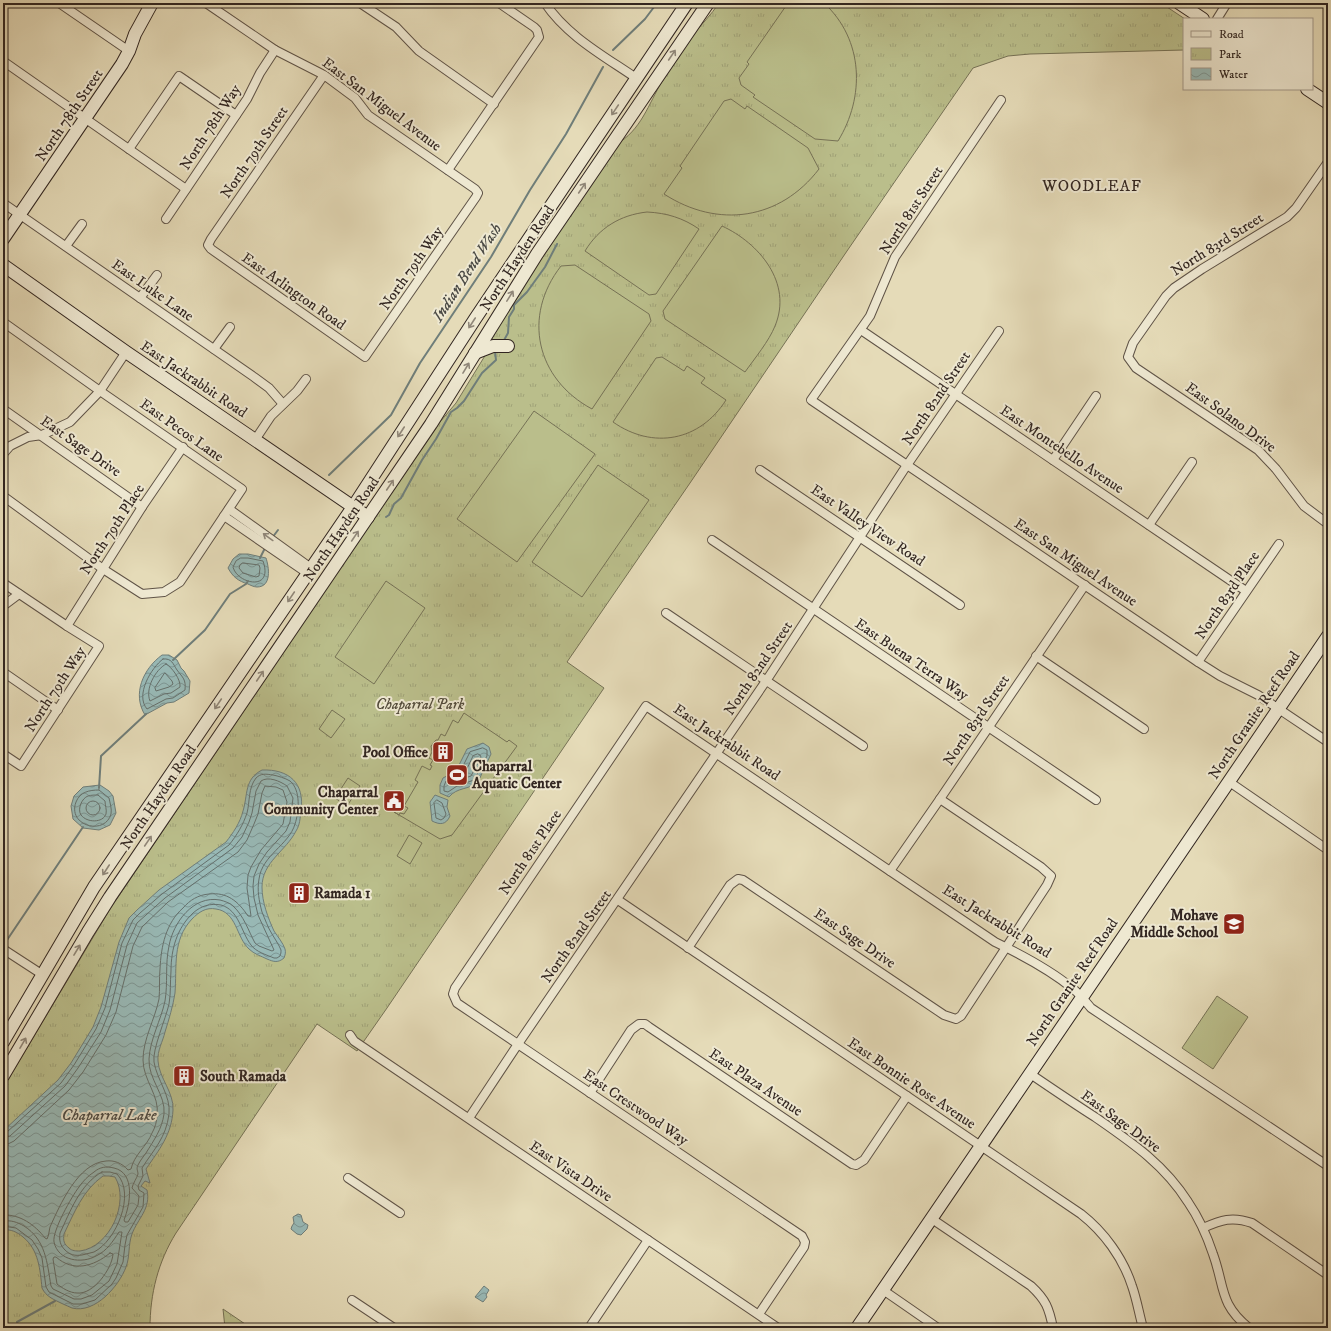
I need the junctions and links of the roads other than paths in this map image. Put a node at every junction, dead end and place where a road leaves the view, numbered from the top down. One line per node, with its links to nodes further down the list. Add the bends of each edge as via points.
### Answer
1 (59, 3): 14 (street)
2 (152, 3): 14 (main road, North 78th Street)
3 (206, 3): 13 (street, East San Miguel Avenue)
4 (360, 3): 21 (street, via 396,27 419,51)
5 (499, 3): 21 (street, via 534,27 539,34)
6 (545, 3): 17 (street, via 570,32)
7 (688, 3): 17 (main road, North Hayden Road)
8 (708, 3): 46 (main road, North Hayden Road, one-way to 8, via 537,254)
9 (1179, 3): 11 (main road)
10 (1227, 3): 12 (street)
11 (1202, 18)
12 (1218, 18)
13 (275, 50): 16 (street, East San Miguel Avenue); 22 (street, North 78th Way)
14 (129, 51): 23 (main road, North 78th Street)
15 (3, 61): 23 (street)
16 (324, 75): 26 (street, East San Miguel Avenue, via 355,98 368,115); 34 (street, North 79th Street)
17 (636, 78): 66 (main road, North Hayden Road, one-way to 66)
18 (1308, 90): 20 (main road)
19 (1001, 100): 41 (street, North 81st Street, via 895,257 873,311)
20 (1328, 103)
21 (494, 104): 26 (street)
22 (236, 115): 24 (street, via 179,76); 27 (street, North 78th Way)
23 (86, 118): 24 (street); 30 (main road, North 78th Street)
24 (129, 149): 27 (street)
25 (1328, 162): 48 (street, North 83rd Street, via 1287,217 1174,288 1133,343)
26 (448, 170): 28 (street, East San Miguel Avenue)
27 (186, 189): 31 (street, North 78th Way)
28 (478, 193): 47 (street, North 79th Way)
29 (3, 203): 30 (street, East Luke Lane)
30 (20, 215): 33 (main road, North 78th Street); 35 (street, East Luke Lane)
31 (166, 219)
32 (82, 224): 35 (street)
33 (3, 239)
34 (208, 245): 47 (street, East Arlington Road)
35 (66, 246): 38 (street, East Luke Lane)
36 (3, 265): 45 (main road, East Jackrabbit Road)
37 (156, 275): 38 (street)
38 (140, 298): 44 (street, East Luke Lane)
39 (3, 322): 50 (street, East Pecos Lane)
40 (230, 326): 44 (street)
41 (861, 330): 51 (street, East Montebello Avenue); 53 (street, North 81st Street)
42 (999, 331): 51 (street, North 82nd Street)
43 (508, 346): 46 (main road, via 493,346)
44 (214, 349): 54 (street, East Luke Lane, via 269,388)
45 (126, 352): 50 (street); 57 (main road, East Jackrabbit Road)
46 (475, 353): 68 (main road, North Hayden Road, one-way to 46)
47 (365, 357)
48 (1128, 357): 69 (street, East Solano Drive, via 1136,368 1258,450 1304,506)
49 (306, 379): 54 (street)
50 (100, 391): 56 (street, via 70,422); 58 (street, East Pecos Lane)
51 (956, 394): 60 (street, East Montebello Avenue); 62 (street, North 82nd Street)
52 (1096, 396): 60 (street)
53 (811, 400): 62 (street, East San Miguel Avenue)
54 (283, 404): 57 (street, via 270,416)
55 (3, 409): 56 (street, East Sage Drive)
56 (42, 436): 59 (street, via 28,437 10,446); 65 (street, East Sage Drive)
57 (255, 440): 66 (main road, East Jackrabbit Road)
58 (183, 447): 65 (street, North 79th Place); 67 (street, East Pecos Lane, via 242,489)
59 (3, 454)
60 (1053, 460): 70 (street, East Montebello Avenue)
61 (1192, 462): 70 (street)
62 (907, 465): 71 (street, North 82nd Street); 77 (street, East San Miguel Avenue)
63 (760, 470): 71 (street, East Valley View Road)
64 (3, 496): 74 (street)
65 (142, 507): 74 (street, North 79th Place)
66 (352, 507): 68 (main road, East Jackrabbit Road); 75 (main road, North Hayden Road)
67 (227, 513): 74 (street, via 180,582 164,592 142,594); 75 (street, one-way to 67)
68 (368, 517): 115 (main road, North Hayden Road, one-way to 68, via 110,897)
69 (1328, 524)
70 (1149, 525): 78 (street, East Montebello Avenue)
71 (860, 536): 80 (street, East Valley View Road); 82 (street, North 82nd Street)
72 (712, 540): 82 (street, East Buena Terra Way)
73 (1279, 544): 78 (street, North 83rd Place)
74 (103, 569): 84 (street, North 79th Place)
75 (309, 571): 108 (main road, North Hayden Road, one-way to 108, via 110,863)
76 (3, 583): 79 (street)
77 (1085, 585): 86 (street, North 83rd Street); 87 (street, East San Miguel Avenue)
78 (1246, 590): 87 (street, North 83rd Place)
79 (19, 594): 81 (street); 84 (street)
80 (960, 605)
81 (3, 606)
82 (814, 609): 89 (street, North 82nd Street); 93 (street, East Buena Terra Way)
83 (666, 613): 89 (street)
84 (67, 626): 92 (street, North 79th Way, via 99,646)
85 (1328, 636): 91 (main road, North Granite Reef Road)
86 (1036, 656): 93 (street, North 83rd Street); 94 (street)
87 (1198, 662): 91 (street, East San Miguel Avenue)
88 (3, 672): 92 (street)
89 (766, 681): 96 (street); 98 (street, North 82nd Street)
90 (646, 706): 98 (street, East Jackrabbit Road); 109 (street, North 81st Place)
91 (1278, 708): 95 (street, East San Miguel Avenue); 99 (main road, North Granite Reef Road)
92 (58, 710): 97 (street, North 79th Way, via 21,766)
93 (988, 727): 100 (street, North 83rd Street); 101 (street, East Buena Terra Way)
94 (1144, 729)
95 (1328, 742)
96 (862, 746)
97 (3, 754)
98 (716, 754): 103 (street, East Jackrabbit Road); 104 (street, North 82nd Street)
99 (1228, 781): 102 (street); 110 (main road, North Granite Reef Road)
100 (940, 799): 103 (street, North 83rd Street); 106 (street, via 1051,876)
101 (1096, 800)
102 (1328, 850)
103 (890, 871): 106 (street, East Jackrabbit Road)
104 (618, 900): 105 (street, East Bonnie Rose Avenue); 113 (street, North 82nd Street)
105 (688, 948): 106 (street, East Sage Drive, via 730,885 738,879 747,882 944,1015 956,1019 965,1011); 117 (street, East Bonnie Rose Avenue)
106 (1007, 948): 110 (street, East Jackrabbit Road, via 1059,978)
107 (3, 949): 108 (street)
108 (43, 975): 112 (main road, North Hayden Road)
109 (453, 994): 113 (street, East Crestwood Way, via 457,1002)
110 (1081, 997): 114 (main road, North Granite Reef Road); 120 (street, East Jackrabbit Road, via 1091,1008)
111 (350, 1035): 118 (street, East Vista Drive, via 354,1041)
112 (3, 1042)
113 (518, 1044): 116 (street, East Crestwood Way); 118 (street, North 82nd Street)
114 (1029, 1073): 119 (main road, North Granite Reef Road); 124 (street, East Sage Drive, via 1144,1152 1177,1186)
115 (3, 1076)
116 (590, 1093): 117 (street, East Plaza Avenue, via 631,1030 639,1024 645,1024 856,1165 862,1163); 129 (street, East Crestwood Way, via 802,1236 804,1247)
117 (907, 1096): 119 (street, East Bonnie Rose Avenue)
118 (469, 1118): 125 (street, East Vista Drive)
119 (981, 1146): 123 (main road, North Granite Reef Road); 136 (street, East Bonnie Rose Avenue, via 1081,1214 1101,1233 1114,1249 1127,1274)
120 (1328, 1166)
121 (348, 1178): 122 (street)
122 (400, 1214)
123 (932, 1218): 127 (main road, North Granite Reef Road); 135 (street, via 1031,1286 1042,1296)
124 (1202, 1228): 126 (street, via 1229,1219 1252,1223); 137 (street, East Sage Drive, via 1219,1273 1224,1296 1235,1315)
125 (648, 1240): 129 (street, East Vista Drive); 131 (street)
126 (1328, 1275)
127 (883, 1290): 133 (main road, North Granite Reef Road); 134 (street)
128 (352, 1300): 130 (street)
129 (759, 1314): 132 (street, East Vista Drive)
130 (394, 1328)
131 (589, 1328)
132 (778, 1328)
133 (857, 1328)
134 (938, 1328)
135 (1053, 1328)
136 (1143, 1328)
137 (1249, 1328)

